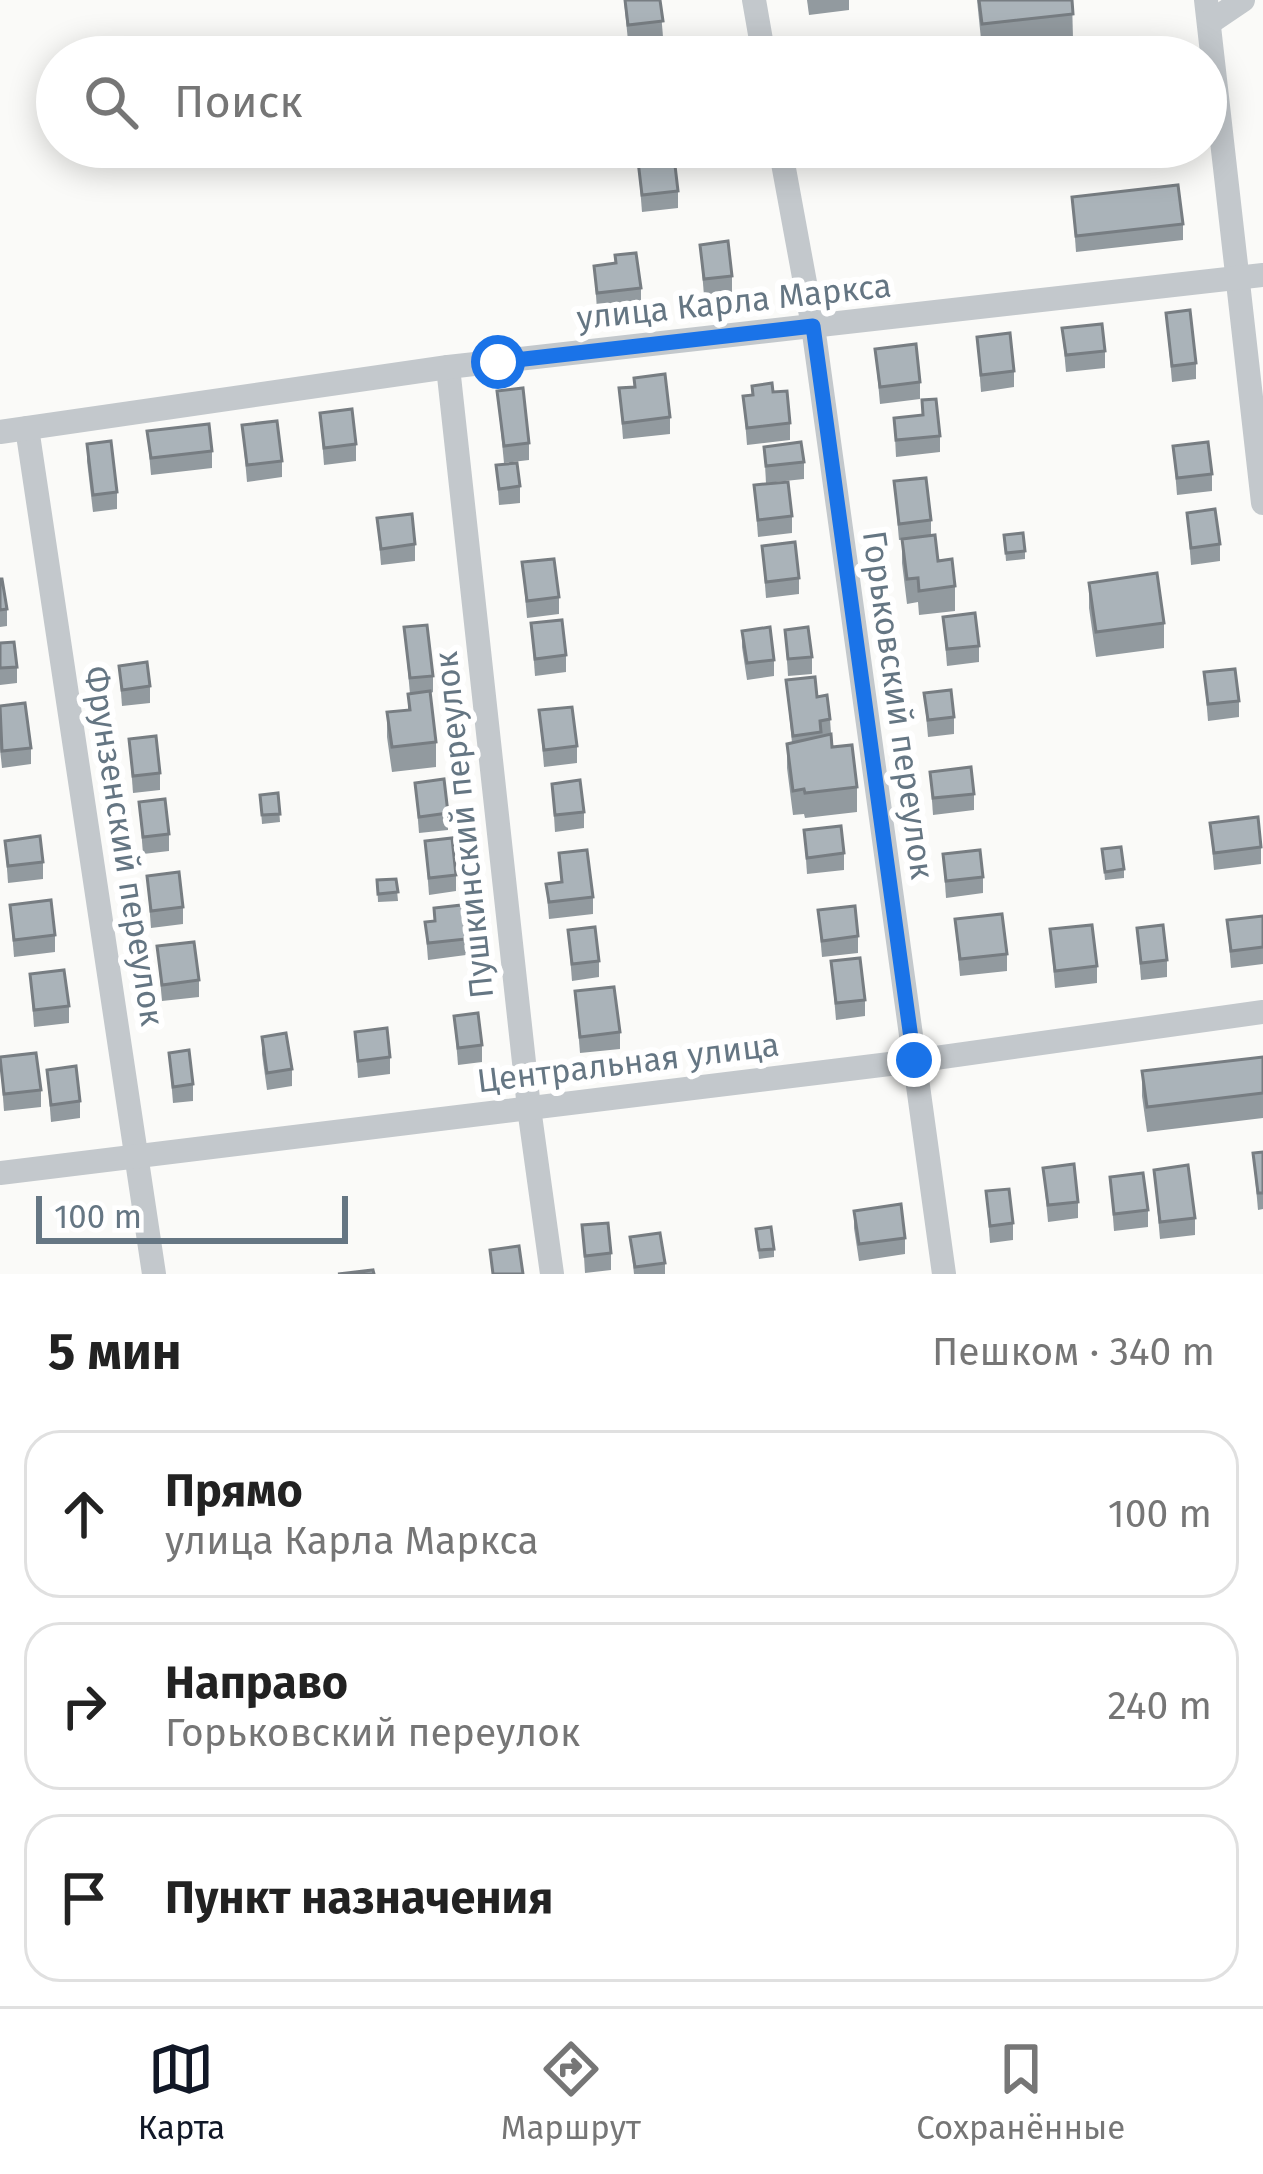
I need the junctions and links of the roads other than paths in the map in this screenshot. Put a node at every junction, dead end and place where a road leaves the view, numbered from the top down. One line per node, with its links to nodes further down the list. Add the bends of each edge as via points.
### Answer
1 (754, 0): 4 (street)
2 (1244, 0): 3 (street)
3 (1208, 12)
4 (760, 36)
5 (1227, 132): 7 (street)
6 (784, 168): 8 (street, Горьковский переулок)
7 (1250, 277): 8 (street, улица Карла Маркса); 12 (street)
8 (813, 326): 9 (street, улица Карла Маркса); 14 (street, Горьковский переулок)
9 (448, 367): 10 (street, улица Карла Маркса); 15 (street, Пушкинский переулок)
10 (27, 428): 11 (street, улица Карла Маркса); 16 (street, Фрунзенский переулок)
11 (0, 432)
12 (1263, 503)
13 (1263, 1012): 14 (street, Центральная улица)
14 (914, 1060): 15 (street, Центральная улица); 20 (street, Горьковский переулок)
15 (529, 1108): 16 (street, Центральная улица); 19 (street, Пушкинский переулок)
16 (138, 1156): 17 (street, Центральная улица); 18 (street, Фрунзенский переулок)
17 (0, 1173)
18 (154, 1274)
19 (552, 1274)
20 (944, 1274)

